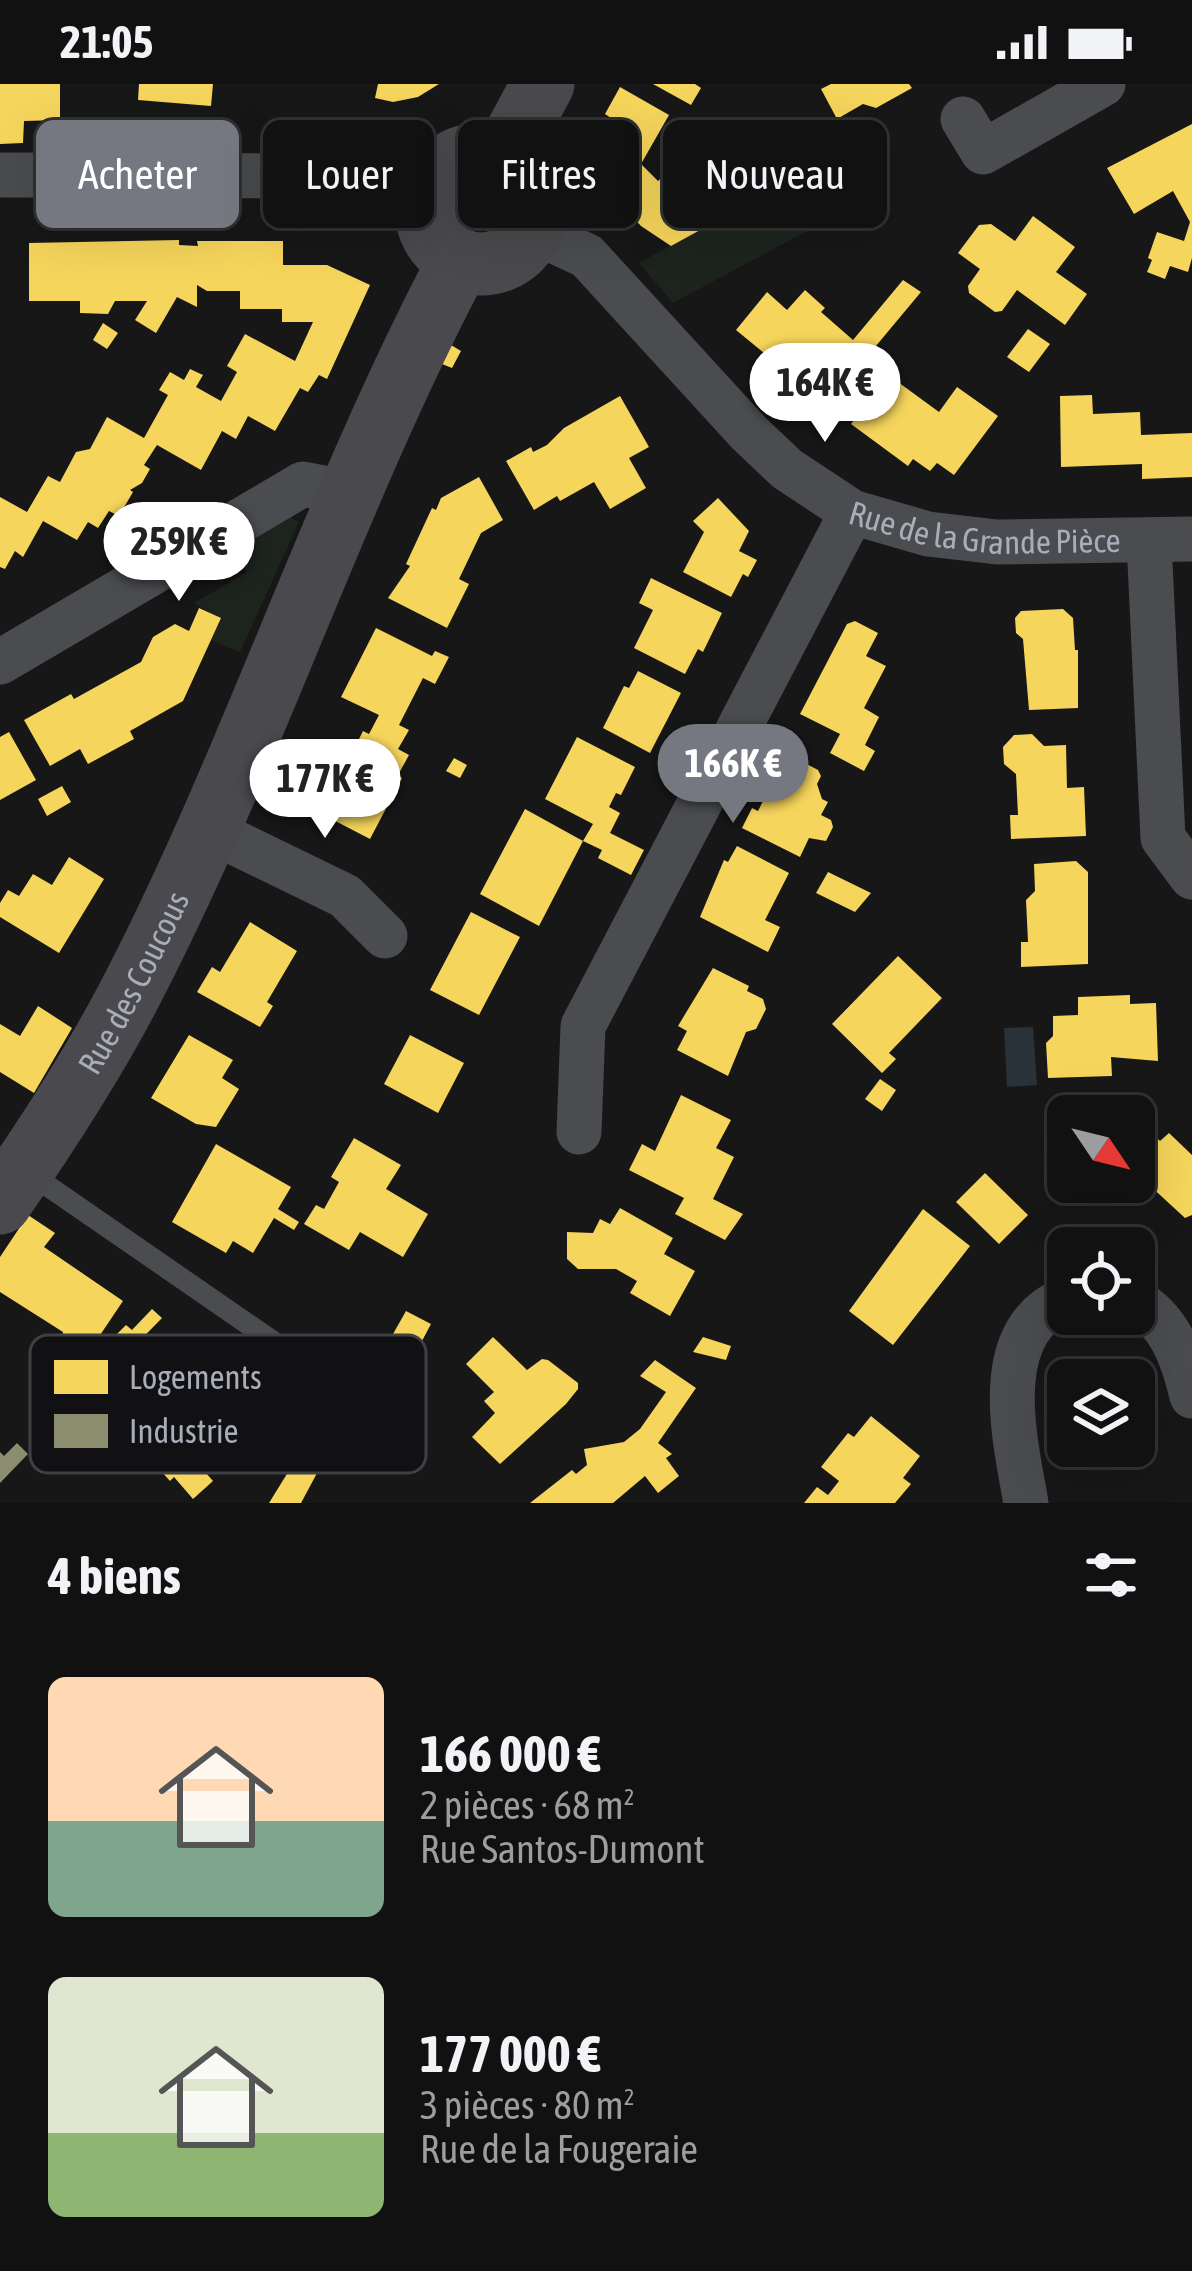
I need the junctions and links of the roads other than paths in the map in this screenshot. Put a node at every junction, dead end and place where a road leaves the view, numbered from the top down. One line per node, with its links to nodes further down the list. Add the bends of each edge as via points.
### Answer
1 (543, 84): 4 (street)
2 (1103, 84): 3 (street, via 982,152)
3 (963, 119)
4 (523, 120)
5 (458, 159): 8 (street)
6 (0, 175): 7 (street)
7 (263, 176)
8 (434, 184)
9 (430, 228): 11 (street)
10 (532, 230): 11 (street, via 505,259); 13 (street, Rue de la Grande Pièce, via 586,256 749,433)
11 (460, 260): 12 (street, Rue des Coucous)
12 (350, 493): 15 (street, via 303,484); 16 (street, Rue des Coucous)
13 (852, 512): 14 (street, Rue de la Grande Pièce, via 928,534 998,542); 19 (street, via 583,1026)
14 (1170, 540): 17 (street, via 1163,838)
15 (0, 662)
16 (207, 829): 18 (street, via 345,896); 20 (street, Rue des Coucous, via 125,1003)
17 (1192, 877)
18 (385, 936)
19 (580, 1132)
20 (12, 1186): 23 (lane, Rue des Coucous)
21 (1047, 1314): 25 (street, via 1032,1326 1011,1374)
22 (1155, 1314): 24 (street, via 1182,1354)
23 (253, 1335)
24 (1192, 1396)
25 (1026, 1503)

